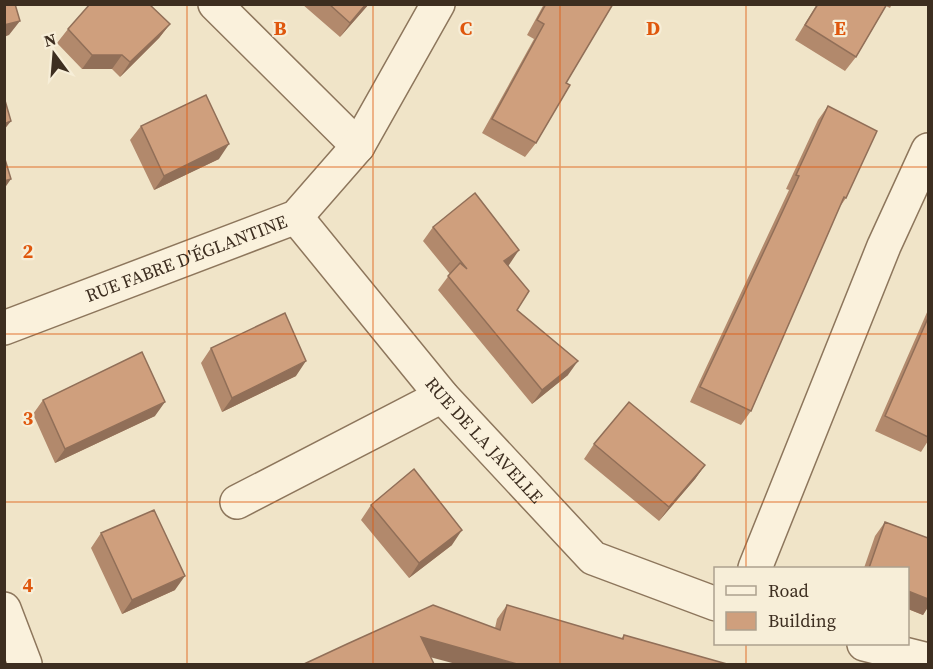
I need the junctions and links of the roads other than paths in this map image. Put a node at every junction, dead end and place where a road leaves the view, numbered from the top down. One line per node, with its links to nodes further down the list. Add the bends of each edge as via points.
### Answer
1 (215, 4): 3 (street)
2 (438, 4): 3 (street, RUE FABRE D'ÉGLANTINE)
3 (358, 146): 5 (street, RUE FABRE D'ÉGLANTINE)
4 (928, 150): 9 (street, via 884,246)
5 (296, 218): 6 (street, RUE FABRE D'ÉGLANTINE); 7 (street, RUE DE LA JAVELLE)
6 (4, 328)
7 (442, 396): 8 (street); 10 (street, RUE DE LA JAVELLE, via 593,558)
8 (237, 502)
9 (755, 567)
10 (714, 603)
11 (4, 609): 14 (street)
12 (868, 645): 13 (street)
13 (928, 660)
14 (25, 664)

